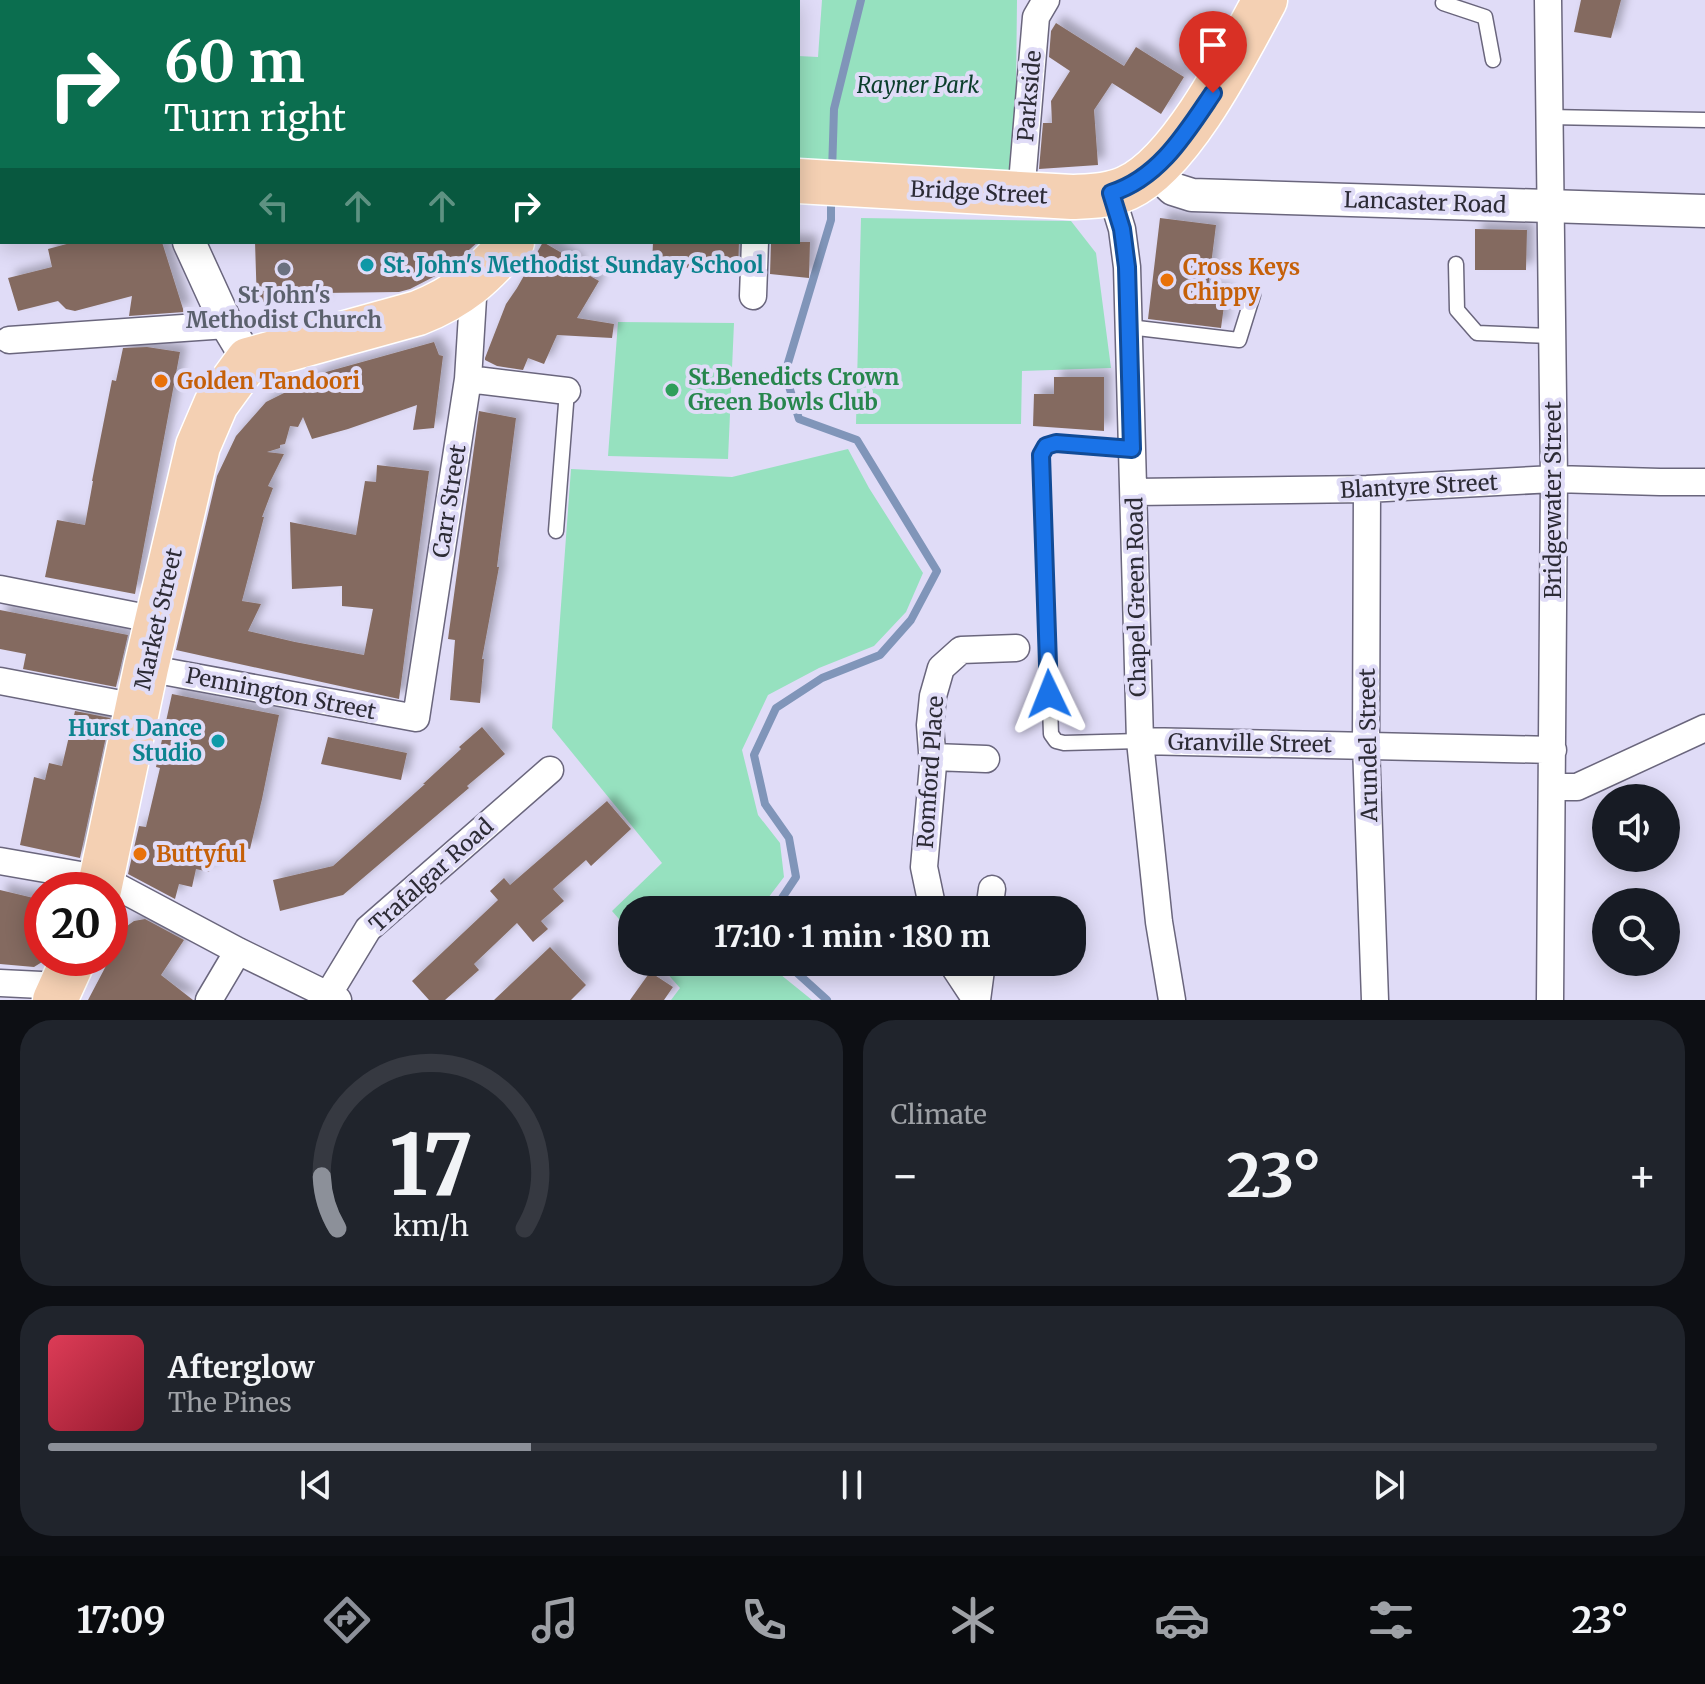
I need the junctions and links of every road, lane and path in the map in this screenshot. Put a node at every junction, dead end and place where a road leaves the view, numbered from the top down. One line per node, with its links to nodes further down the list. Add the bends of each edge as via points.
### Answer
1 (1046, 0): 11 (street, Parkside, via 1036,17)
2 (1265, 0): 8 (highway, Bridge Street, via 1213,93)
3 (1444, 0): 5 (lane, via 1485,17)
4 (1548, 0): 6 (street, Bridgewater Street)
5 (1493, 60)
6 (1549, 117): 7 (lane); 12 (street, Bridgewater Street)
7 (1705, 120)
8 (1153, 170): 10 (highway, Bridge Street); 12 (street, Lancaster Road, via 1173,189 1192,195)
9 (819, 183): 11 (highway, Bridge Street)
10 (1111, 193): 11 (highway, Bridge Street); 21 (street, Chapel Green Road, via 1122,229)
11 (1021, 195)
12 (1551, 206): 13 (street, Lancaster Road); 22 (street, Bridgewater Street)
13 (1705, 211)
14 (190, 244): 24 (street)
15 (510, 244): 18 (highway)
16 (755, 244): 20 (street)
17 (1456, 264): 22 (lane, via 1457,310 1477,333)
18 (474, 282): 24 (highway, via 418,313); 25 (street, Carr Street)
19 (1253, 295): 21 (lane, via 1239,340)
20 (753, 296)
21 (1129, 327): 27 (street, Chapel Green Road)
22 (1551, 336): 28 (street, Bridgewater Street)
23 (9, 340): 24 (street)
24 (237, 342): 34 (highway, Market Street, via 198,446)
25 (468, 379): 26 (street); 38 (street, Carr Street)
26 (567, 391): 32 (lane)
27 (1132, 449): 31 (street, Chapel Green Road); 40 (lane, via 1056,443 1041,455 1051,734 1064,743)
28 (1554, 479): 29 (street, Blantyre Street); 30 (street, Blantyre Street); 42 (street, Bridgewater Street)
29 (1705, 482)
30 (1367, 489): 31 (street, Blantyre Street); 41 (street, Arundel Street)
31 (1134, 492): 40 (street, Chapel Green Road)
32 (556, 531)
33 (0, 589): 34 (street)
34 (157, 620): 37 (highway, Market Street)
35 (1016, 648): 43 (street, Romford Place, via 961,650 941,668 930,725)
36 (0, 681): 37 (street, Pennington Street)
37 (142, 687): 38 (street, Pennington Street); 49 (highway, Market Street)
38 (416, 718)
39 (1705, 728): 46 (street, via 1577,787)
40 (1140, 741): 41 (street, Granville Street); 60 (street, Chapel Green Road)
41 (1366, 745): 42 (street, Granville Street); 61 (street, Arundel Street)
42 (1553, 750): 46 (street, Bridgewater Street)
43 (933, 757): 44 (street); 50 (street, Romford Place, via 924,867)
44 (986, 759)
45 (550, 770): 57 (street, Trafalgar Road, via 368,929)
46 (1553, 787): 62 (street, Bridgewater Street)
47 (0, 861): 48 (street)
48 (48, 872)
49 (103, 872)
50 (930, 896)
51 (128, 897): 52 (street)
52 (238, 951): 57 (street); 58 (street)
53 (960, 976): 59 (street)
54 (980, 976): 59 (street)
55 (64, 981): 56 (street)
56 (0, 983)
57 (333, 997)
58 (209, 1000)
59 (976, 1000)
60 (1172, 1000)
61 (1375, 1000)
62 (1550, 1000)

